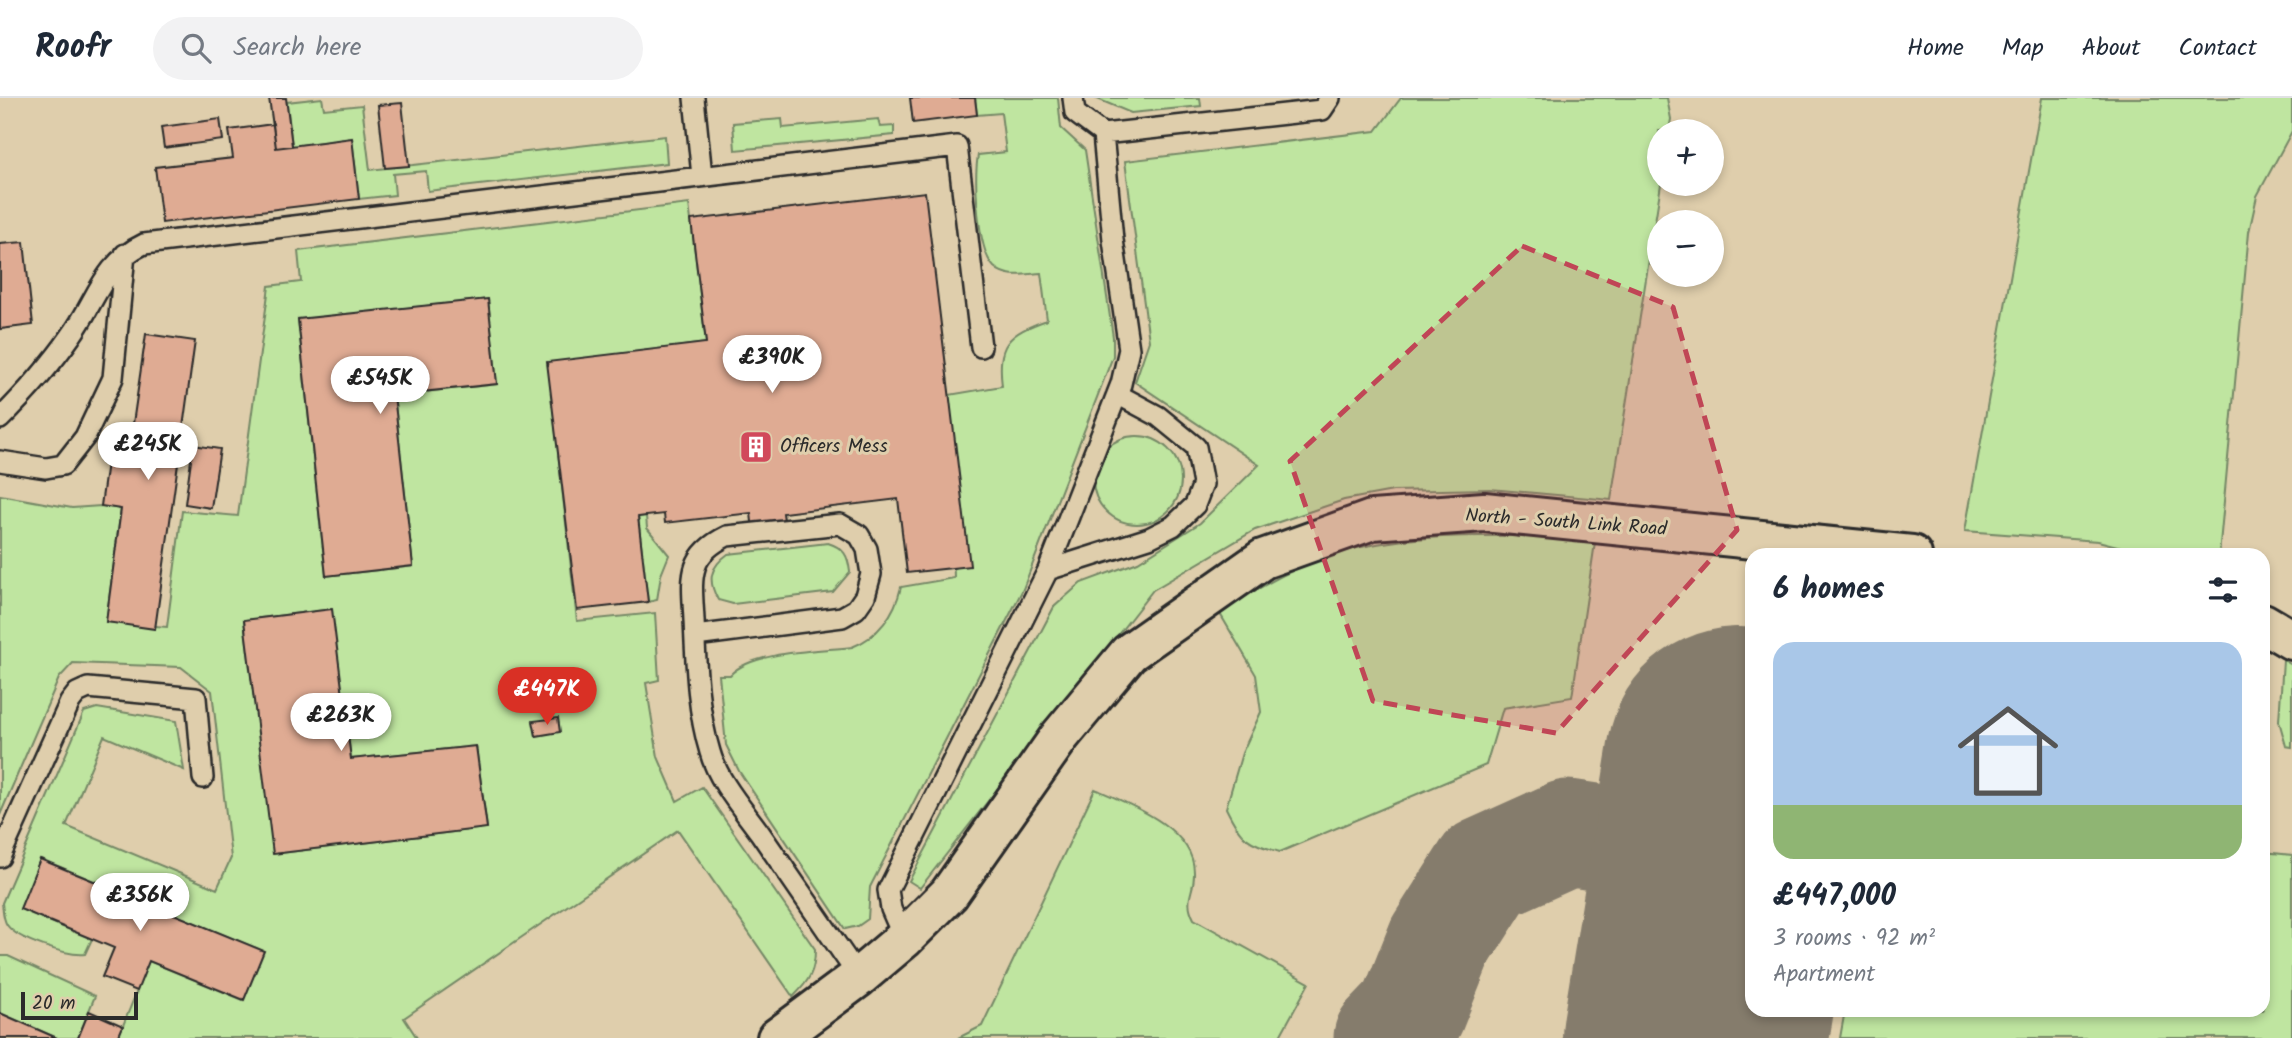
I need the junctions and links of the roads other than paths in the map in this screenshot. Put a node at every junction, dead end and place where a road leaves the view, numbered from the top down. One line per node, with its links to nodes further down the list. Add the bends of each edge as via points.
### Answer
1 (694, 98): 5 (lane)
2 (1073, 98): 4 (lane, via 1075,113)
3 (1330, 98): 4 (lane, via 1322,110)
4 (1103, 134): 8 (lane, via 1129,349)
5 (702, 176): 6 (lane, via 168,239); 7 (lane, via 957,146)
6 (125, 253): 9 (lane, via 73,333 25,395); 10 (lane, via 113,378 85,437 63,465 46,468)
7 (981, 347)
8 (1117, 394): 12 (lane); 12 (lane, via 1158,416 1196,447 1203,484 1195,505 1173,526 1149,538)
9 (0, 419)
10 (0, 461)
11 (1842, 548): 18 (street, North - South Link Road, via 1484,512 1372,520 1263,559 1129,653 1060,737 949,894)
12 (1048, 569): 18 (lane, via 888,890)
13 (2270, 628): 15 (street)
14 (695, 636): 14 (lane, via 692,575 698,556 711,543 727,536 840,524 859,535 867,548 870,575 865,596 856,609 842,617); 19 (lane, via 697,684 710,755)
15 (2292, 640)
16 (203, 778): 17 (lane, via 196,698 88,688 69,702)
17 (0, 857)
18 (904, 939): 19 (street, North - South Link Road)
19 (859, 977): 20 (street, North - South Link Road)
20 (778, 1038)

